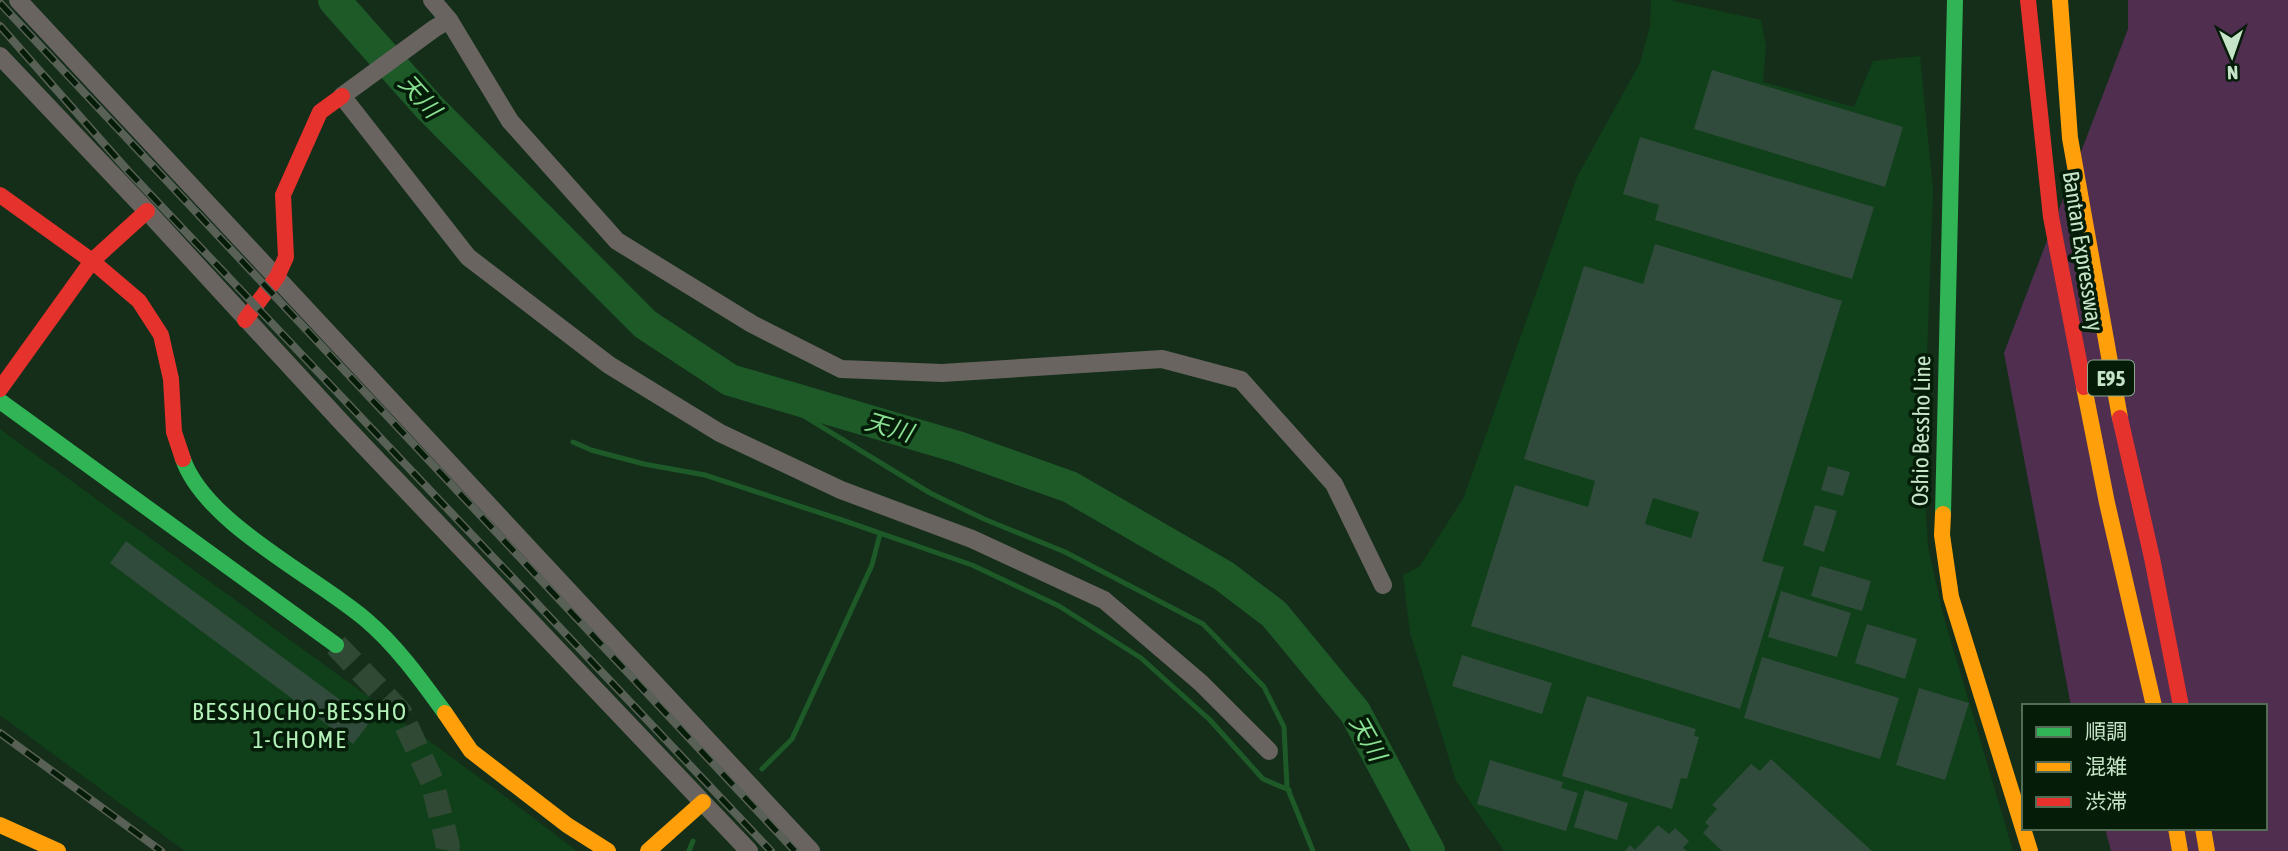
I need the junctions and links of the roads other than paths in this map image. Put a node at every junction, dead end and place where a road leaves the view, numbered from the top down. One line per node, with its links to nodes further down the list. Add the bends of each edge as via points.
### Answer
1 (18, 0): 12 (street)
2 (432, 0): 6 (street)
3 (1955, 0): 23 (main road, Oshio Bessho Line, via 1942,535 1951,597)
4 (2030, 0): 18 (main road, Bantan Expressway / E95, via 2053,229 2107,503)
5 (2061, 0): 19 (main road, Bantan Expressway / E95, via 2070,138 2114,391)
6 (442, 24): 8 (street); 16 (street, via 510,121 617,240 752,324 841,369 942,373 1162,359 1241,380 1334,484)
7 (0, 56): 10 (street)
8 (349, 90): 12 (main road, via 320,112 283,195 286,257); 20 (street, via 468,257 609,365 720,433 841,491 972,539 1104,600 1201,683)
9 (0, 195): 11 (main road)
10 (147, 211): 11 (main road); 13 (street)
11 (92, 261): 14 (main road); 28 (main road, via 139,301 161,335 171,379 174,432 188,473 223,516 366,620 415,671 471,751)
12 (277, 277): 13 (main road); 31 (street)
13 (245, 320): 21 (street)
14 (0, 389)
15 (0, 401): 17 (main road)
16 (1383, 585)
17 (336, 645)
18 (2154, 704)
19 (2181, 704)
20 (1269, 751)
21 (703, 802): 29 (main road); 30 (street)
22 (0, 825): 27 (main road)
23 (2022, 825)
24 (2023, 830): 32 (main road, Oshio Bessho Line)
25 (2176, 830): 33 (main road)
26 (2203, 830): 34 (main road)
27 (56, 850)
28 (608, 851)
29 (649, 851)
30 (749, 851)
31 (811, 851)
32 (2030, 851)
33 (2180, 851)
34 (2207, 851)

